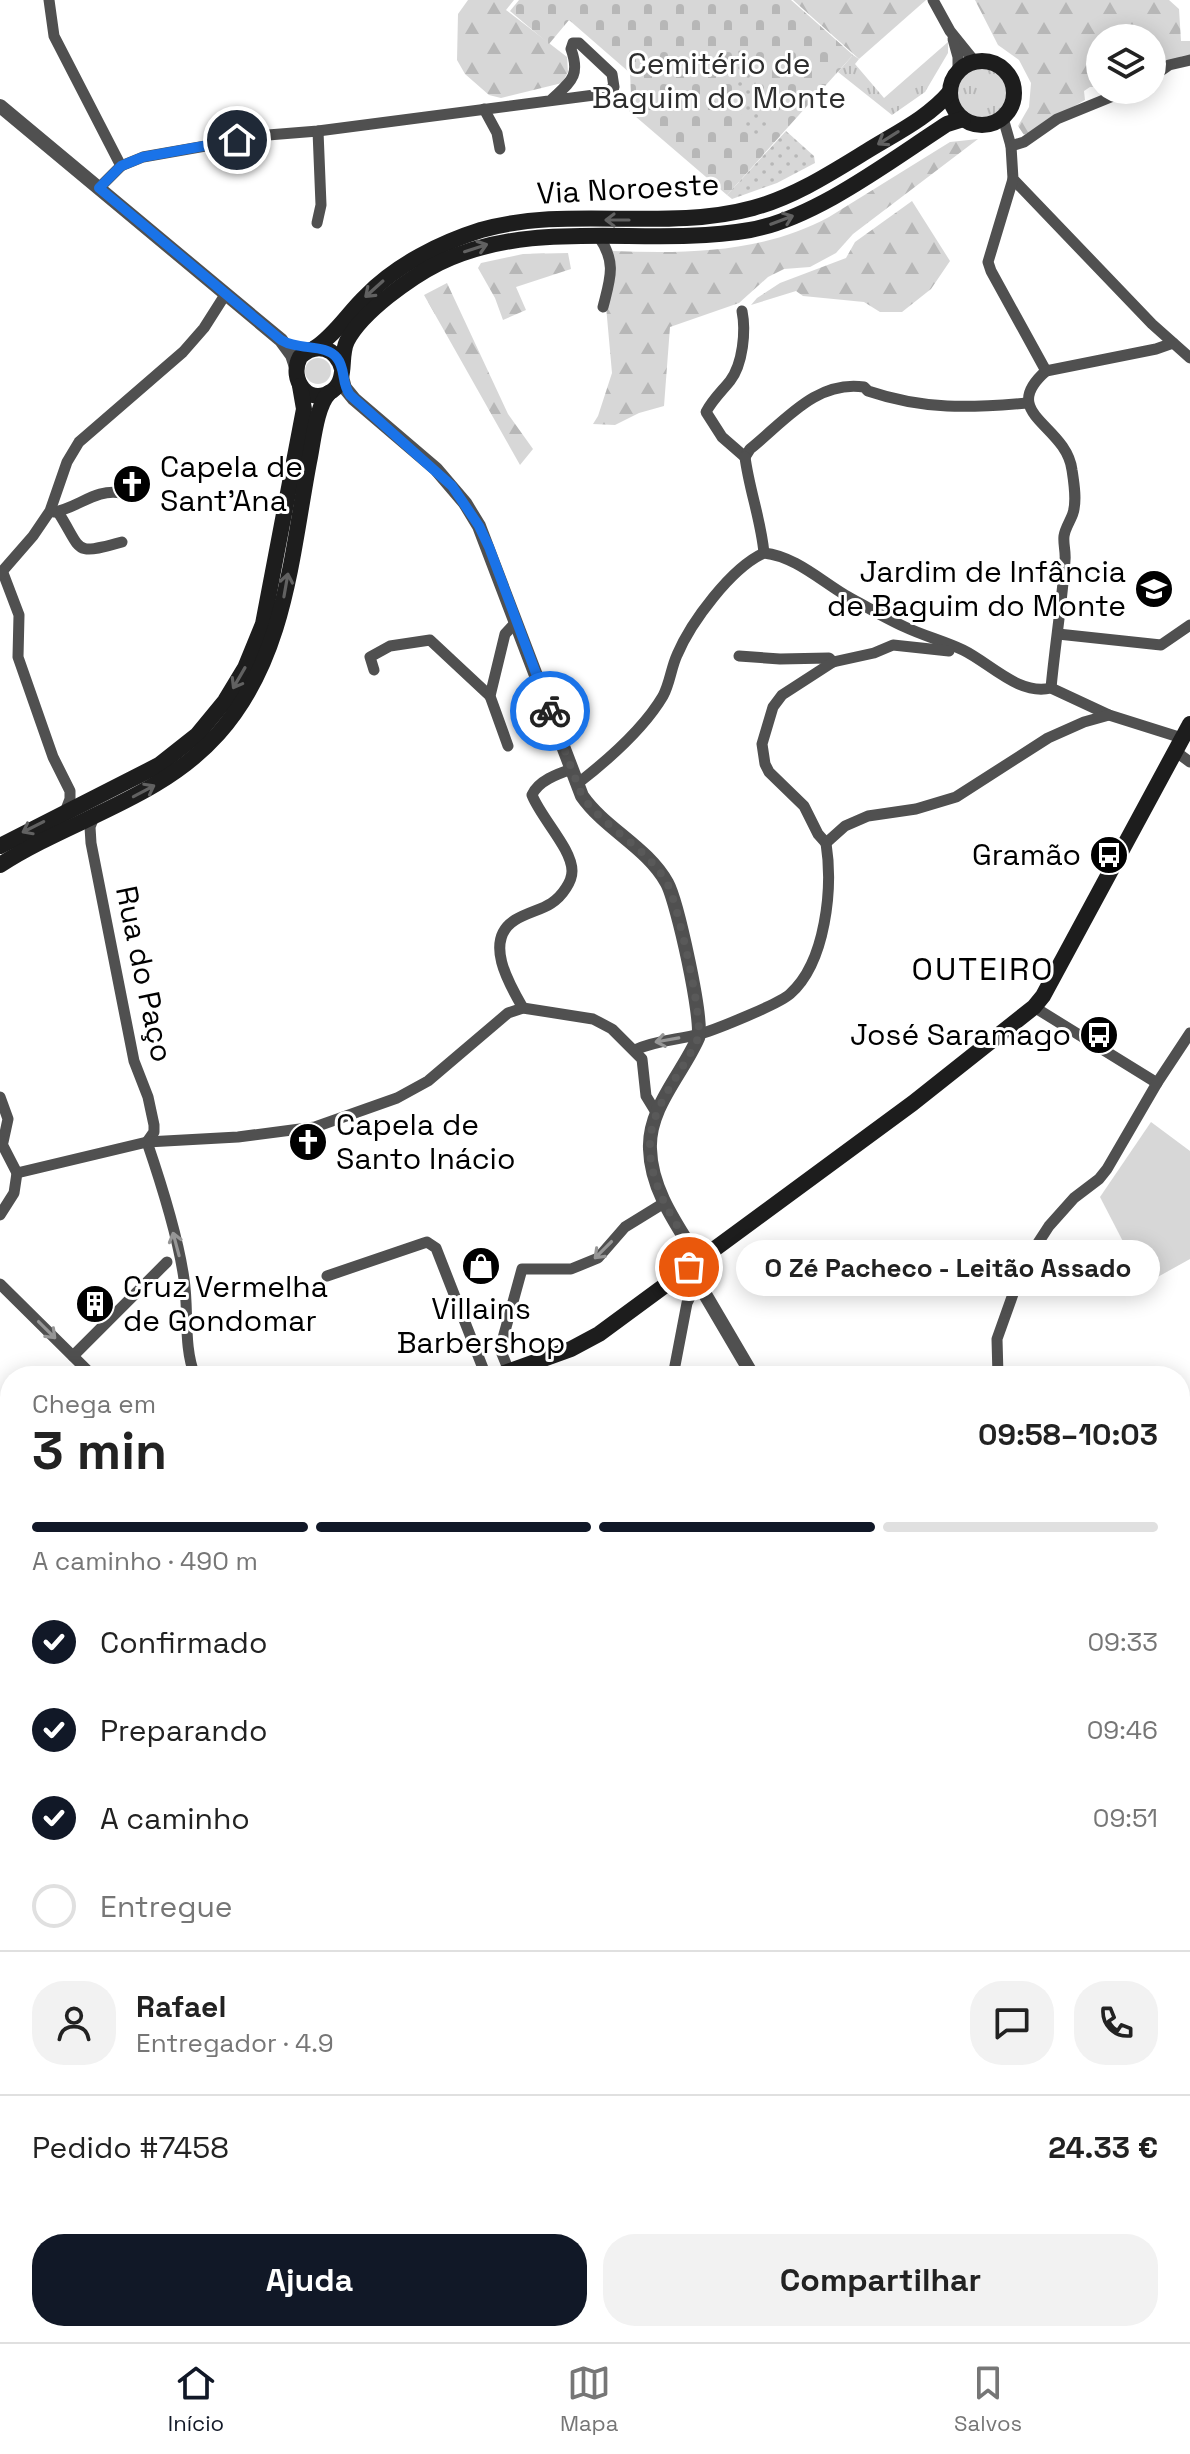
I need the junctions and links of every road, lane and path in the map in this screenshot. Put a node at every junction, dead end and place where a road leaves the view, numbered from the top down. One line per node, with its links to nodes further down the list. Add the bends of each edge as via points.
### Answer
1 (49, 0): 18 (street, via 54,36)
2 (933, 0): 3 (street)
3 (950, 31): 5 (street); 7 (street)
4 (1190, 60): 6 (street)
5 (975, 62): 7 (main road); 14 (main road, via 996,64 1011,78 1014,100)
6 (1166, 67)
7 (958, 72): 8 (main road)
8 (950, 92): 13 (main road); 28 (main road, Via Noroeste, one-way to 28, via 922,117 835,171 752,209 676,218 508,224 465,236 389,276)
9 (551, 100): 9 (street, via 609,93 614,87 612,74 573,43 575,74); 12 (street)
10 (1094, 104): 16 (street)
11 (0, 106): 20 (street)
12 (484, 109): 15 (street); 17 (street)
13 (963, 119): 14 (main road); 22 (main road, Via Noroeste, one-way to 13, via 682,237 763,227 846,189)
14 (1001, 124): 16 (street)
15 (318, 131): 18 (street, via 143,157); 21 (street)
16 (1011, 146): 19 (street)
17 (500, 149)
18 (121, 166): 20 (street)
19 (1013, 179): 27 (street); 31 (street, via 988,262)
20 (99, 188): 23 (street)
21 (317, 223)
22 (599, 237): 24 (street, via 612,261); 32 (main road, Via Noroeste, one-way to 22, via 346,344 360,325 403,285 438,264 513,239)
23 (225, 295): 26 (street); 39 (street, via 183,352 79,442 67,462)
24 (603, 307)
25 (742, 311): 37 (street, via 745,325 736,367 706,412 722,437)
26 (281, 340): 28 (street); 30 (street)
27 (1173, 343): 29 (street); 31 (street)
28 (313, 348): 30 (main road); 32 (main road, via 335,354)
29 (1190, 358)
30 (296, 367): 33 (main road)
31 (1046, 371): 35 (street, via 1033,382)
32 (342, 373): 34 (main road); 36 (street, via 345,388)
33 (300, 386): 34 (main road, via 312,394); 58 (main road, one-way to 58, via 304,409 270,594 245,668 212,718 179,750 125,784)
34 (329, 393): 36 (street); 59 (main road, one-way to 34, via 158,783 200,753 252,688 281,614 314,435)
35 (1027, 403): 37 (street, via 949,407 837,386 807,400); 45 (street, via 1057,437 1072,465 1074,509 1064,536)
36 (362, 408): 43 (street, via 436,469 465,503 489,547)
37 (745, 457): 41 (street)
38 (121, 493): 39 (street, via 109,491)
39 (54, 512): 40 (street, via 78,547); 42 (street)
40 (122, 542)
41 (764, 553): 46 (street, via 795,563 906,628); 57 (street, via 725,585 693,625 650,714)
42 (1, 573): 58 (street, via 19,615 18,657 70,791)
43 (516, 622): 51 (street, via 505,634); 56 (street)
44 (1190, 625): 45 (street, via 1161,645)
45 (1058, 634): 50 (street)
46 (964, 651): 48 (street, via 893,645); 50 (street, via 1028,689)
47 (739, 656): 48 (street)
48 (833, 662): 60 (street, via 782,695 762,744 769,772 804,806)
49 (374, 670): 51 (street, via 370,657 390,646 430,640)
50 (1051, 688): 52 (street)
51 (490, 696): 54 (street)
52 (1109, 715): 53 (street); 60 (street, via 1048,738 956,797 868,816 845,826)
53 (1185, 733): 55 (street); 63 (main road)
54 (508, 746)
55 (1190, 762)
56 (572, 769): 57 (street); 64 (street, via 544,781 532,795 562,843 573,868 571,880 561,896 516,920 499,940 509,985)
57 (577, 784): 66 (street, via 590,808 643,854 668,885)
58 (65, 812): 61 (main road, one-way to 61)
59 (95, 814): 62 (main road); 72 (street, Rua do Paço, via 91,843 132,1052 154,1125)
60 (826, 843): 66 (street, via 830,867 821,937 801,981 789,995)
61 (0, 846)
62 (0, 865)
63 (1034, 1007): 68 (street); 77 (main road, via 913,1103)
64 (523, 1008): 67 (street, via 593,1019); 72 (street, via 508,1013 428,1081 358,1113 315,1127)
65 (1190, 1033): 68 (street)
66 (700, 1034): 67 (street, one-way to 67); 70 (street)
67 (635, 1050): 70 (street, via 642,1059 646,1096)
68 (1157, 1083): 89 (street, via 1107,1169 1049,1226 1023,1266 997,1339)
69 (0, 1097): 71 (street, via 8,1119)
70 (657, 1114): 74 (street, via 649,1146)
71 (1, 1141): 73 (street)
72 (147, 1142): 73 (street); 83 (street, Rua do Paço, one-way to 72, via 183,1268)
73 (17, 1173): 75 (street, via 14,1193)
74 (664, 1203): 77 (street); 85 (street, one-way to 85, via 625,1227 598,1258 571,1269 522,1269 500,1349)
75 (0, 1215)
76 (167, 1262): 81 (street)
77 (693, 1263): 79 (street); 86 (main road, via 599,1334)
78 (327, 1276): 84 (street, via 432,1244)
79 (697, 1283): 87 (street, via 687,1303); 88 (street)
80 (0, 1284): 81 (street, one-way to 81)
81 (73, 1356): 82 (street)
82 (83, 1366)
83 (191, 1366)
84 (482, 1366)
85 (501, 1366)
86 (524, 1366)
87 (675, 1366)
88 (747, 1366)
89 (998, 1366)

